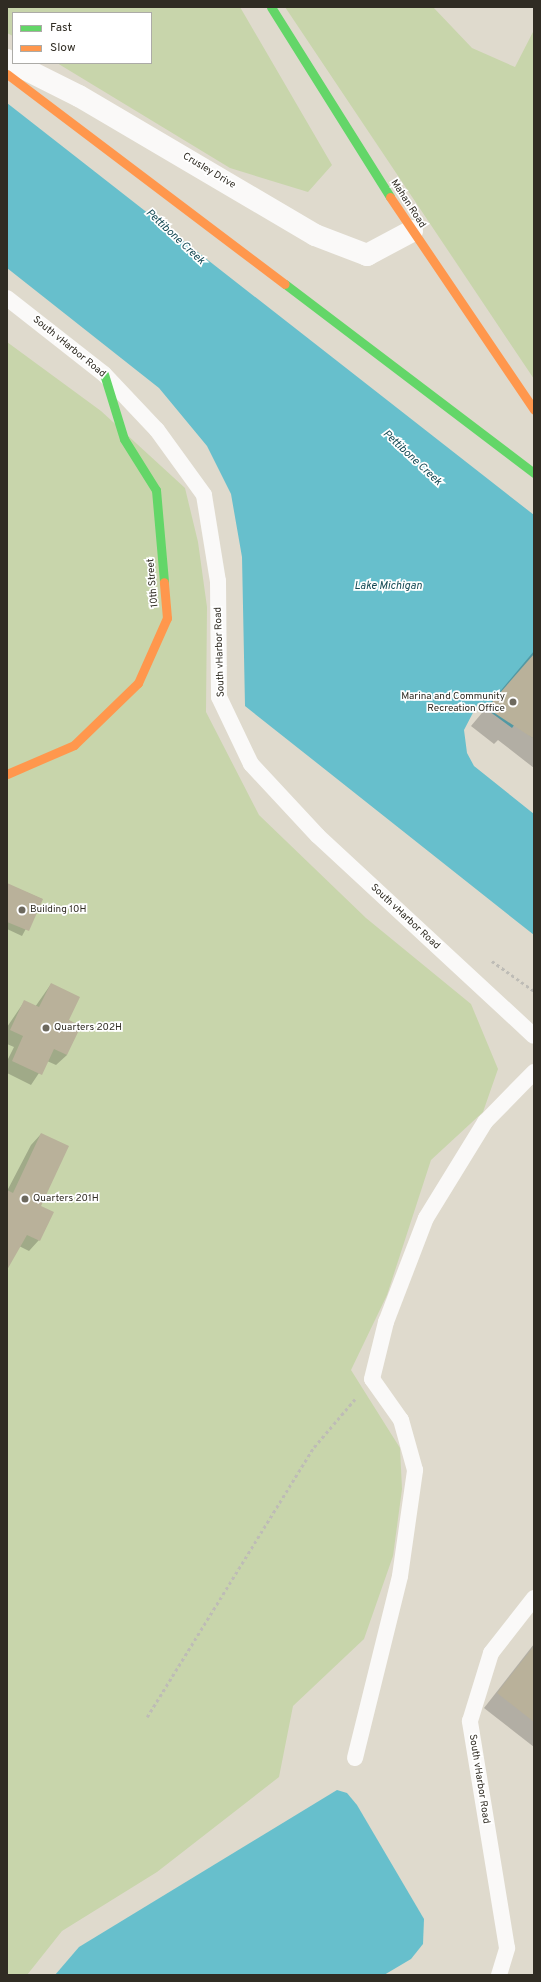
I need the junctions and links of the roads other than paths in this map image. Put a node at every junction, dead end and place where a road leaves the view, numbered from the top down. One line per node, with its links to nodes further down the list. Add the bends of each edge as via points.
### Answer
1 (270, 7): 4 (street, Mahan Road)
2 (15, 64): 4 (street, Crusley Drive, via 79,96 315,235 367,256)
3 (7, 74): 8 (street)
4 (412, 231): 7 (street, Mahan Road)
5 (7, 298): 6 (lane, South vHarbor Road)
6 (104, 374): 9 (street, 10th Street, via 124,439 156,490 167,618 133,688 74,745); 10 (lane, South vHarbor Road, via 157,430 204,495 218,581 219,697 250,764 318,836)
7 (534, 410)
8 (534, 473)
9 (7, 774)
10 (534, 1036)
11 (534, 1072): 13 (lane, via 485,1122 426,1218 386,1322 372,1379 401,1420 415,1470 400,1576)
12 (534, 1598): 14 (lane, South vHarbor Road, via 491,1653 470,1721 507,1948)
13 (355, 1758)
14 (500, 1975)

